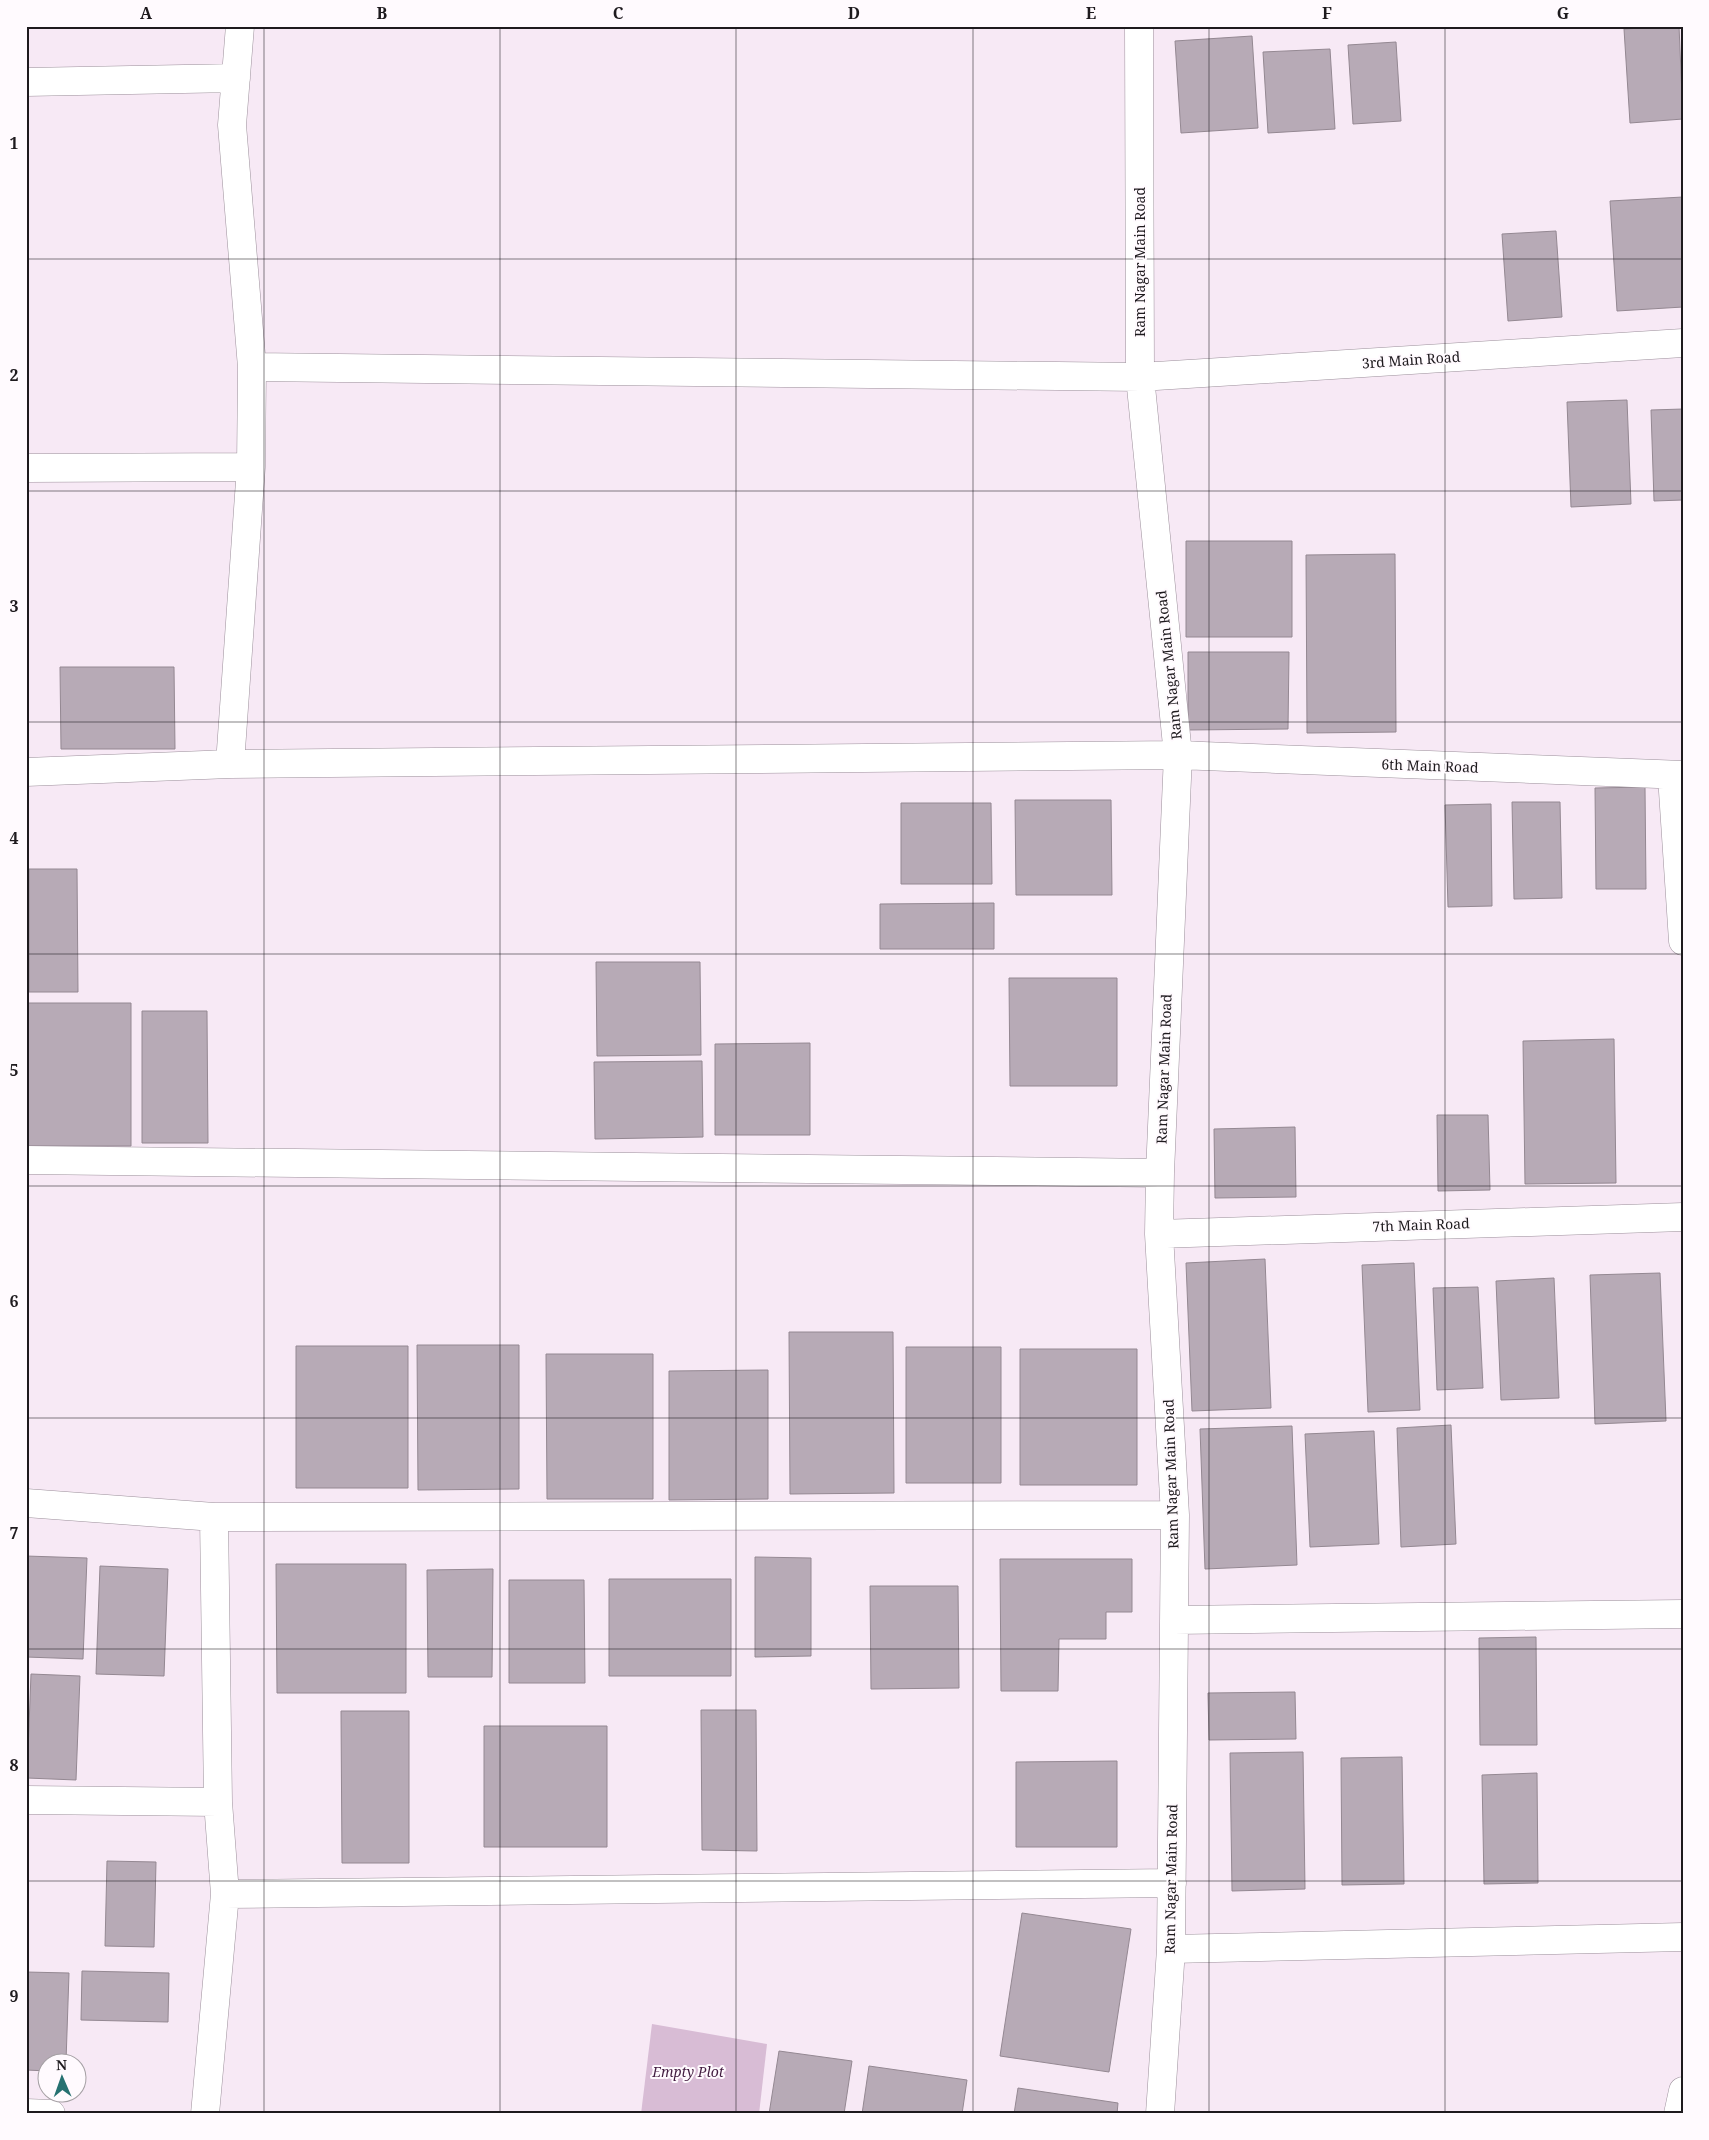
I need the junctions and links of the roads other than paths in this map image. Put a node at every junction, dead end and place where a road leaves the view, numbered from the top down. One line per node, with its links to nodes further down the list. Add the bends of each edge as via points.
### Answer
1 (240, 26): 3 (street)
2 (1139, 26): 7 (street, Ram Nagar Main Road)
3 (236, 78): 4 (street); 6 (street, via 232,125)
4 (26, 82)
5 (1683, 343): 7 (street, 3rd Main Road)
6 (252, 367): 7 (street, 3rd Main Road); 8 (street)
7 (1140, 377): 10 (street, Ram Nagar Main Road)
8 (251, 467): 9 (street); 11 (street)
9 (26, 468)
10 (1178, 755): 11 (street, 6th Main Road); 13 (street, 6th Main Road); 16 (street, Ram Nagar Main Road)
11 (230, 764): 12 (street, 6th Main Road)
12 (26, 772)
13 (1677, 776): 14 (street)
14 (1683, 941)
15 (26, 1160): 16 (street)
16 (1160, 1173): 18 (street, Ram Nagar Main Road)
17 (1683, 1217): 18 (street, 7th Main Road)
18 (1159, 1234): 20 (street, Ram Nagar Main Road)
19 (26, 1503): 21 (street)
20 (1175, 1515): 21 (street); 23 (street, Ram Nagar Main Road)
21 (214, 1517): 25 (street)
22 (1683, 1614): 23 (street)
23 (1174, 1620): 26 (street, Ram Nagar Main Road)
24 (26, 1800): 25 (street)
25 (218, 1802): 27 (street)
26 (1172, 1883): 27 (street); 29 (street, Ram Nagar Main Road)
27 (225, 1894): 33 (street)
28 (1683, 1937): 29 (street)
29 (1171, 1948): 34 (street, Ram Nagar Main Road)
30 (1683, 2091): 35 (street)
31 (26, 2113): 32 (street)
32 (51, 2114)
33 (205, 2114)
34 (1160, 2114)
35 (1678, 2114)

